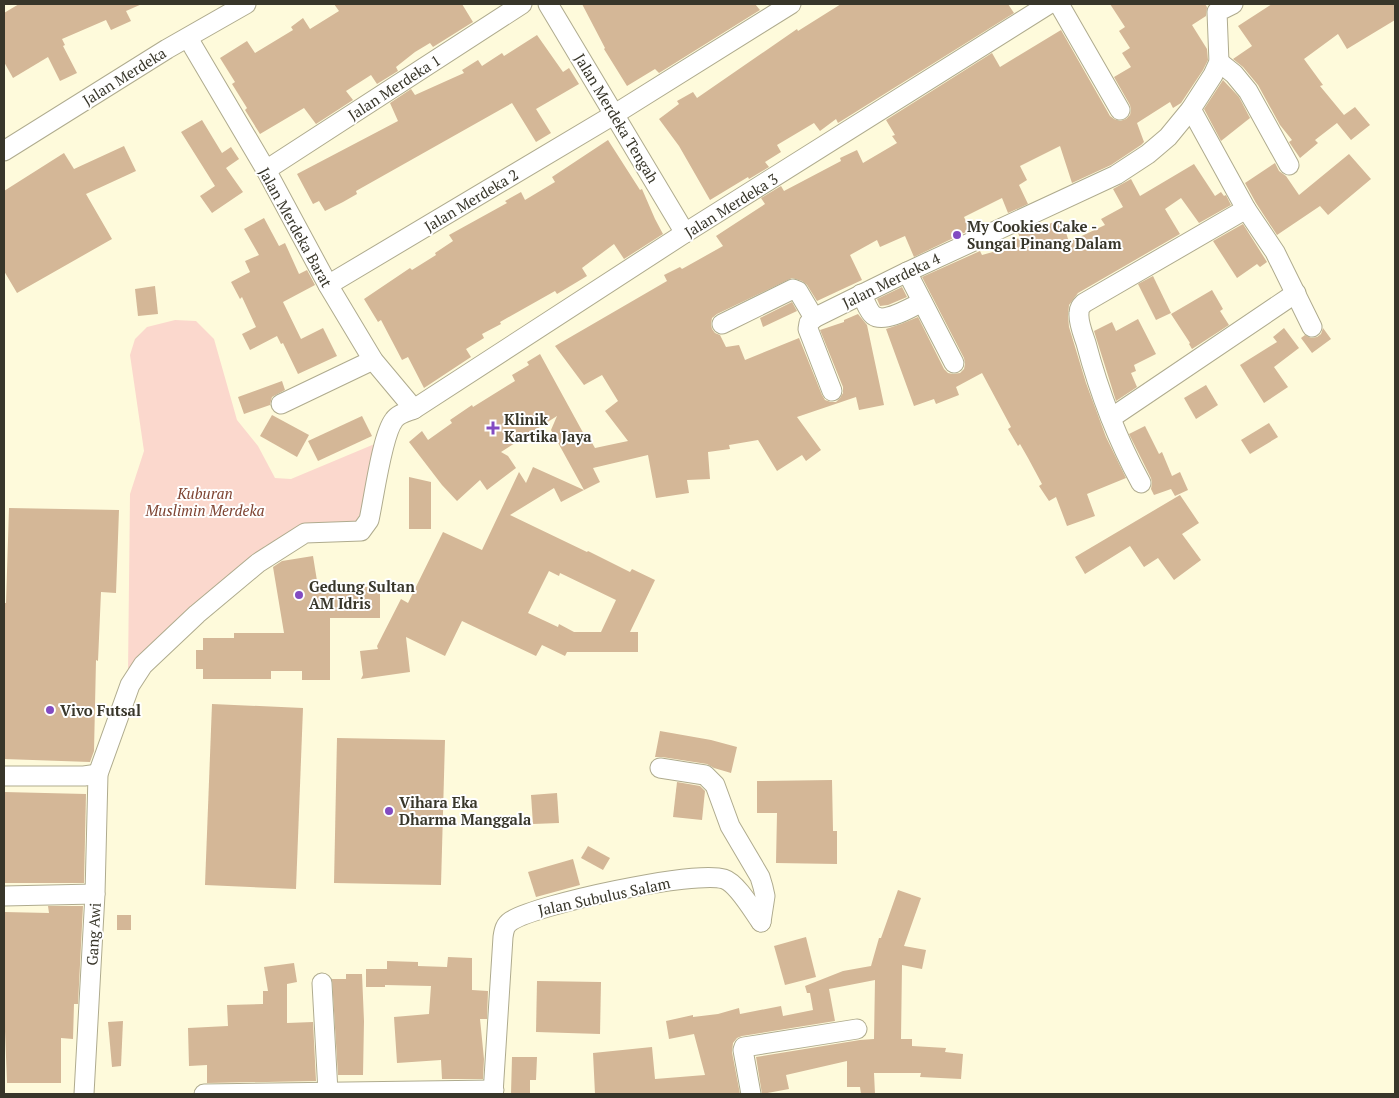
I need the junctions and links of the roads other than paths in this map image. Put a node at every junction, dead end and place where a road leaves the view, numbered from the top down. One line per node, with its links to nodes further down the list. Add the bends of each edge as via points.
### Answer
1 (246, 4): 8 (street, Jalan Merdeka)
2 (522, 4): 15 (street, Jalan Merdeka 1)
3 (548, 4): 12 (street, Jalan Merdeka Tengah)
4 (791, 4): 12 (street, Jalan Merdeka 2)
5 (1049, 4): 17 (street, Jalan Merdeka 3)
6 (1059, 4): 11 (street)
7 (1221, 6): 9 (street, Jalan Merdeka 4)
8 (188, 38): 13 (street, Jalan Merdeka); 15 (street, Jalan Merdeka Barat)
9 (1219, 62): 10 (street, Jalan Merdeka 4); 14 (street, via 1248,91)
10 (1191, 109): 16 (street); 18 (street, Jalan Merdeka 4, via 1168,137 1116,175)
11 (1120, 110)
12 (615, 114): 17 (street, Jalan Merdeka Tengah); 19 (street, Jalan Merdeka 2)
13 (4, 151)
14 (1289, 165)
15 (266, 170): 19 (street, Jalan Merdeka Barat)
16 (1246, 208): 20 (street, via 1275,252); 31 (street, via 1079,308 1091,363)
17 (685, 233): 30 (street, Jalan Merdeka 3)
18 (907, 272): 21 (street, Jalan Merdeka 4); 22 (street)
19 (328, 285): 26 (street, Jalan Merdeka Barat)
20 (1296, 293): 25 (street); 31 (street)
21 (861, 294): 22 (street, via 872,314 880,318 890,317); 23 (street, Jalan Merdeka 4)
22 (922, 302): 27 (street)
23 (814, 318): 24 (street, via 798,291 792,290); 28 (street, via 808,323 808,329)
24 (722, 324)
25 (1312, 327)
26 (373, 360): 29 (street); 30 (street, Jalan Merdeka Barat)
27 (954, 363)
28 (832, 392)
29 (281, 404)
30 (414, 409): 34 (street, Jalan Merdeka 3, via 394,419 387,433 370,520 360,531 305,533 258,562 197,614 143,665 130,685)
31 (1111, 418): 32 (street)
32 (1142, 483)
33 (660, 768): 41 (street, Jalan Subulus Salam, via 705,775 715,785 730,826 760,877 764,902 761,922 732,884 708,877 620,890 536,910 510,921 505,926 503,937)
34 (98, 774): 35 (street); 36 (street, Gang Awi)
35 (4, 776)
36 (95, 894): 37 (street); 42 (street, Gang Awi)
37 (4, 896)
38 (322, 983): 40 (street)
39 (857, 1029): 44 (street, via 744,1047)
40 (328, 1092): 41 (street, Jalan Subulus Salam); 43 (street, Jalan Subulus Salam)
41 (493, 1092)
42 (84, 1094)
43 (204, 1094)
44 (752, 1094)

